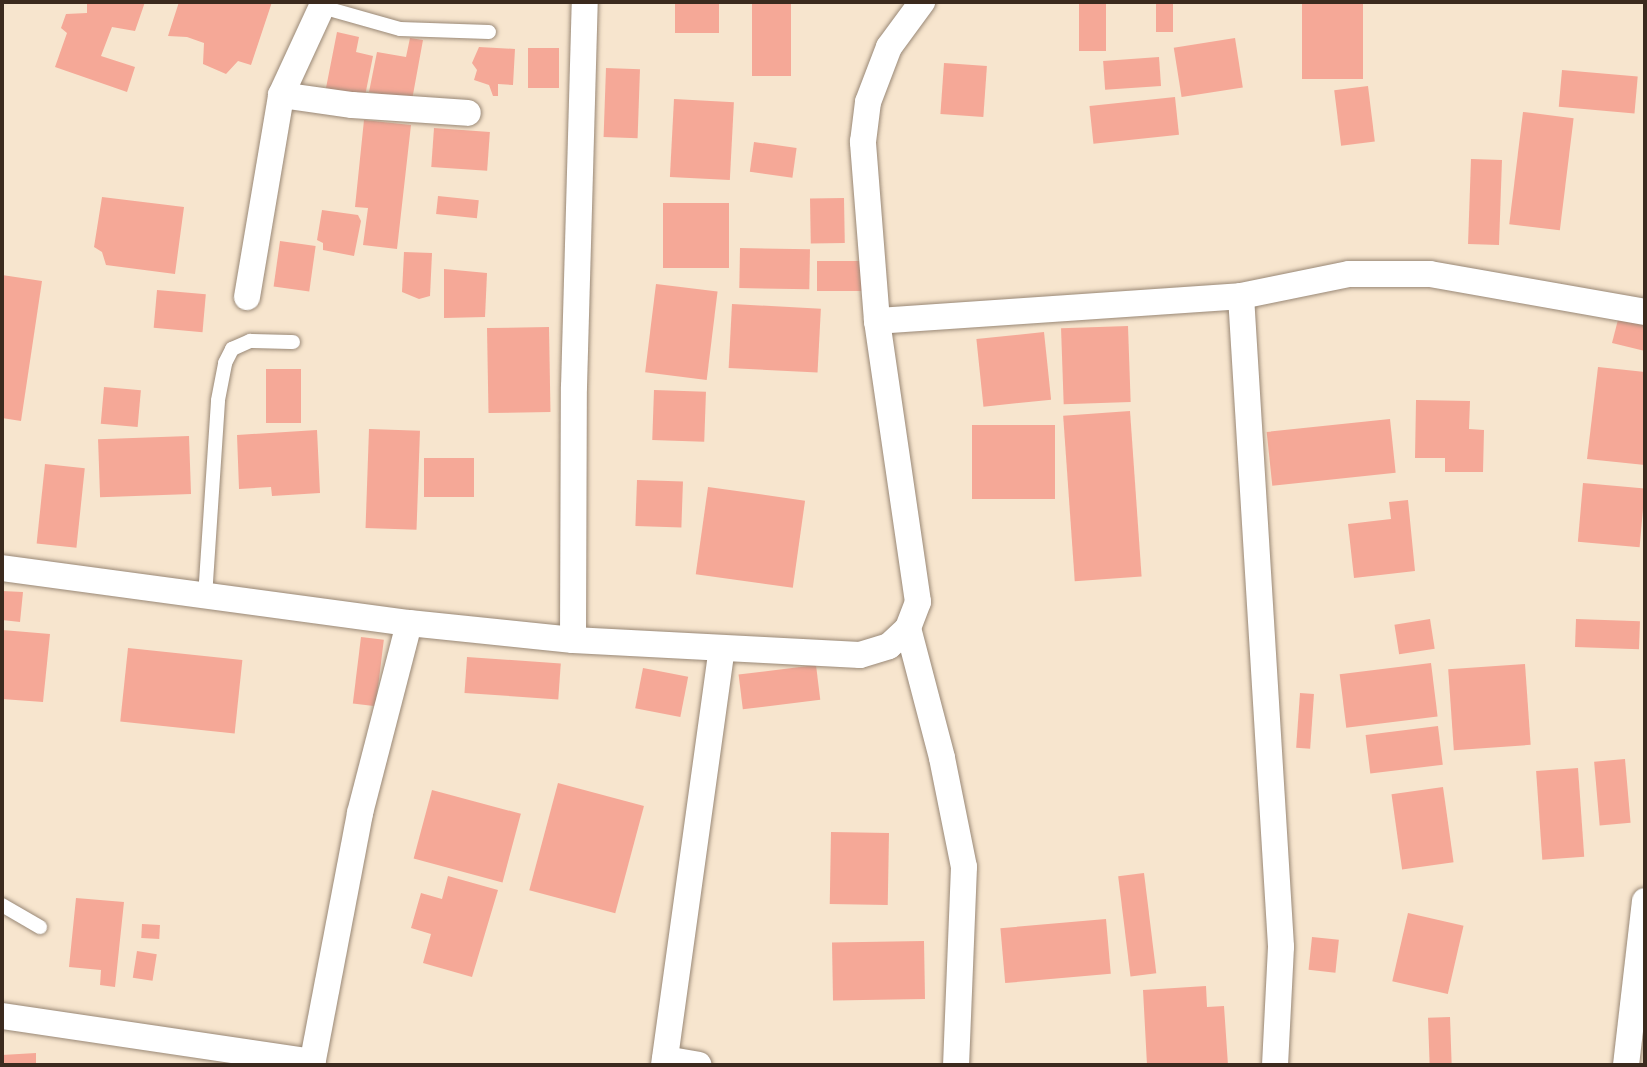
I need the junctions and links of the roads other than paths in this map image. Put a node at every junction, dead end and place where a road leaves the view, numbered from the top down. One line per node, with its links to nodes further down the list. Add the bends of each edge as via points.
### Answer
1 (585, 2): 16 (street)
2 (922, 2): 10 (street, via 889,47 868,102 863,142)
3 (323, 5): 4 (lane, via 400,29); 5 (street)
4 (489, 32)
5 (281, 95): 6 (street); 8 (street)
6 (468, 113)
7 (1241, 296): 9 (street, via 1349,274 1430,274); 10 (street); 26 (street, via 1281,947)
8 (247, 297)
9 (1645, 312)
10 (877, 321): 15 (street, via 918,602)
11 (293, 342): 13 (lane, via 250,341 232,349 225,363)
12 (2, 568): 13 (street)
13 (205, 597): 14 (street)
14 (409, 623): 16 (street); 23 (street, via 360,813)
15 (908, 628): 17 (street, via 889,646 860,655); 25 (street, via 964,867)
16 (573, 640): 17 (street)
17 (722, 649): 22 (street)
18 (1645, 901): 27 (street)
19 (2, 905): 20 (lane)
20 (40, 927)
21 (2, 1016): 23 (street)
22 (664, 1062): 24 (street)
23 (313, 1063)
24 (698, 1065)
25 (956, 1065)
26 (1275, 1065)
27 (1626, 1065)

